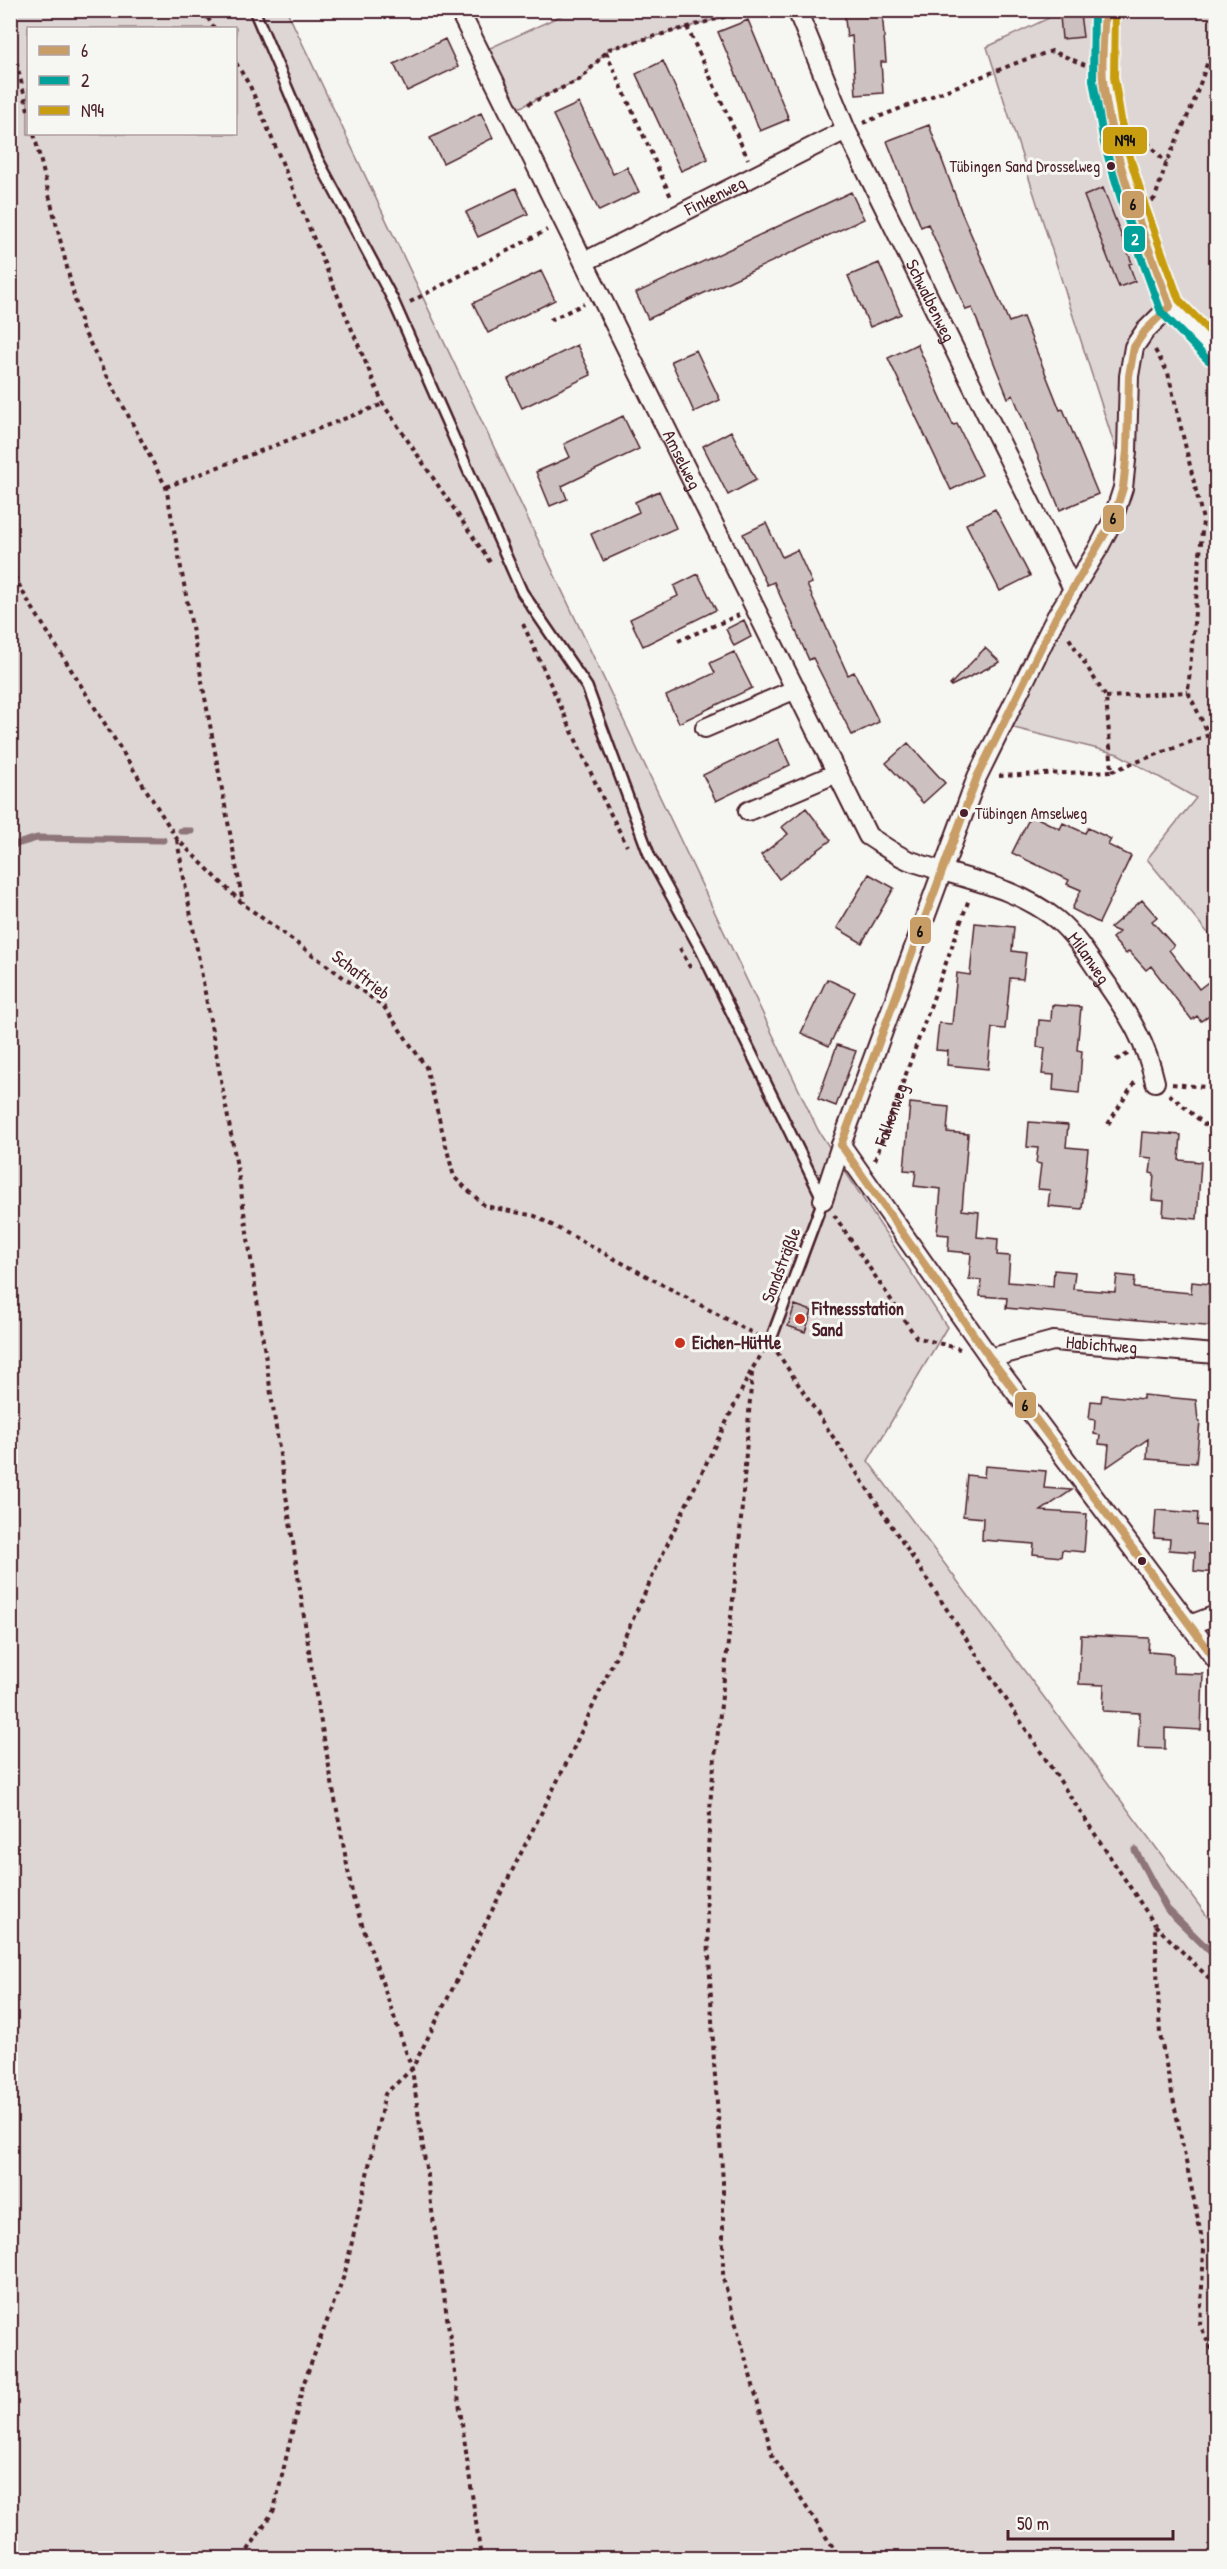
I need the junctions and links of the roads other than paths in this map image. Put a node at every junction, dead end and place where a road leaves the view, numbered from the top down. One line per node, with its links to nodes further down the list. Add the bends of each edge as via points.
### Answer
1 (254, 10): 17 (lane, via 317,158 397,309 522,592 587,687 650,857 701,950)
2 (459, 10): 6 (street, Amselweg)
3 (797, 10): 5 (street, Schwalbenweg)
4 (1105, 10): 7 (street, via 1103,78 1114,140)
5 (846, 130): 6 (street, Finkenweg); 9 (street, Schwalbenweg)
6 (584, 262): 10 (street, Amselweg)
7 (1170, 306): 8 (street); 9 (street, via 1144,331 1134,348 1122,488 1112,522)
8 (1216, 353)
9 (1072, 587): 14 (street, via 977,777)
10 (796, 689): 11 (street); 12 (street, Amselweg)
11 (705, 729)
12 (837, 773): 13 (street); 14 (street, Amselweg, via 868,836 905,859)
13 (748, 811)
14 (943, 871): 15 (street, Milanweg, via 1021,898 1056,919 1076,941 1141,1035); 16 (street)
15 (1155, 1082)
16 (841, 1144): 17 (street); 20 (street, Falkenweg)
17 (823, 1200): 18 (lane, Sandsträßle)
18 (770, 1342)
19 (1216, 1354): 20 (street, Habichtweg, via 1053,1341)
20 (990, 1358): 22 (street, Falkenweg)
21 (1216, 1615): 22 (street)
22 (1190, 1625): 23 (street, Falkenweg)
23 (1216, 1660)

